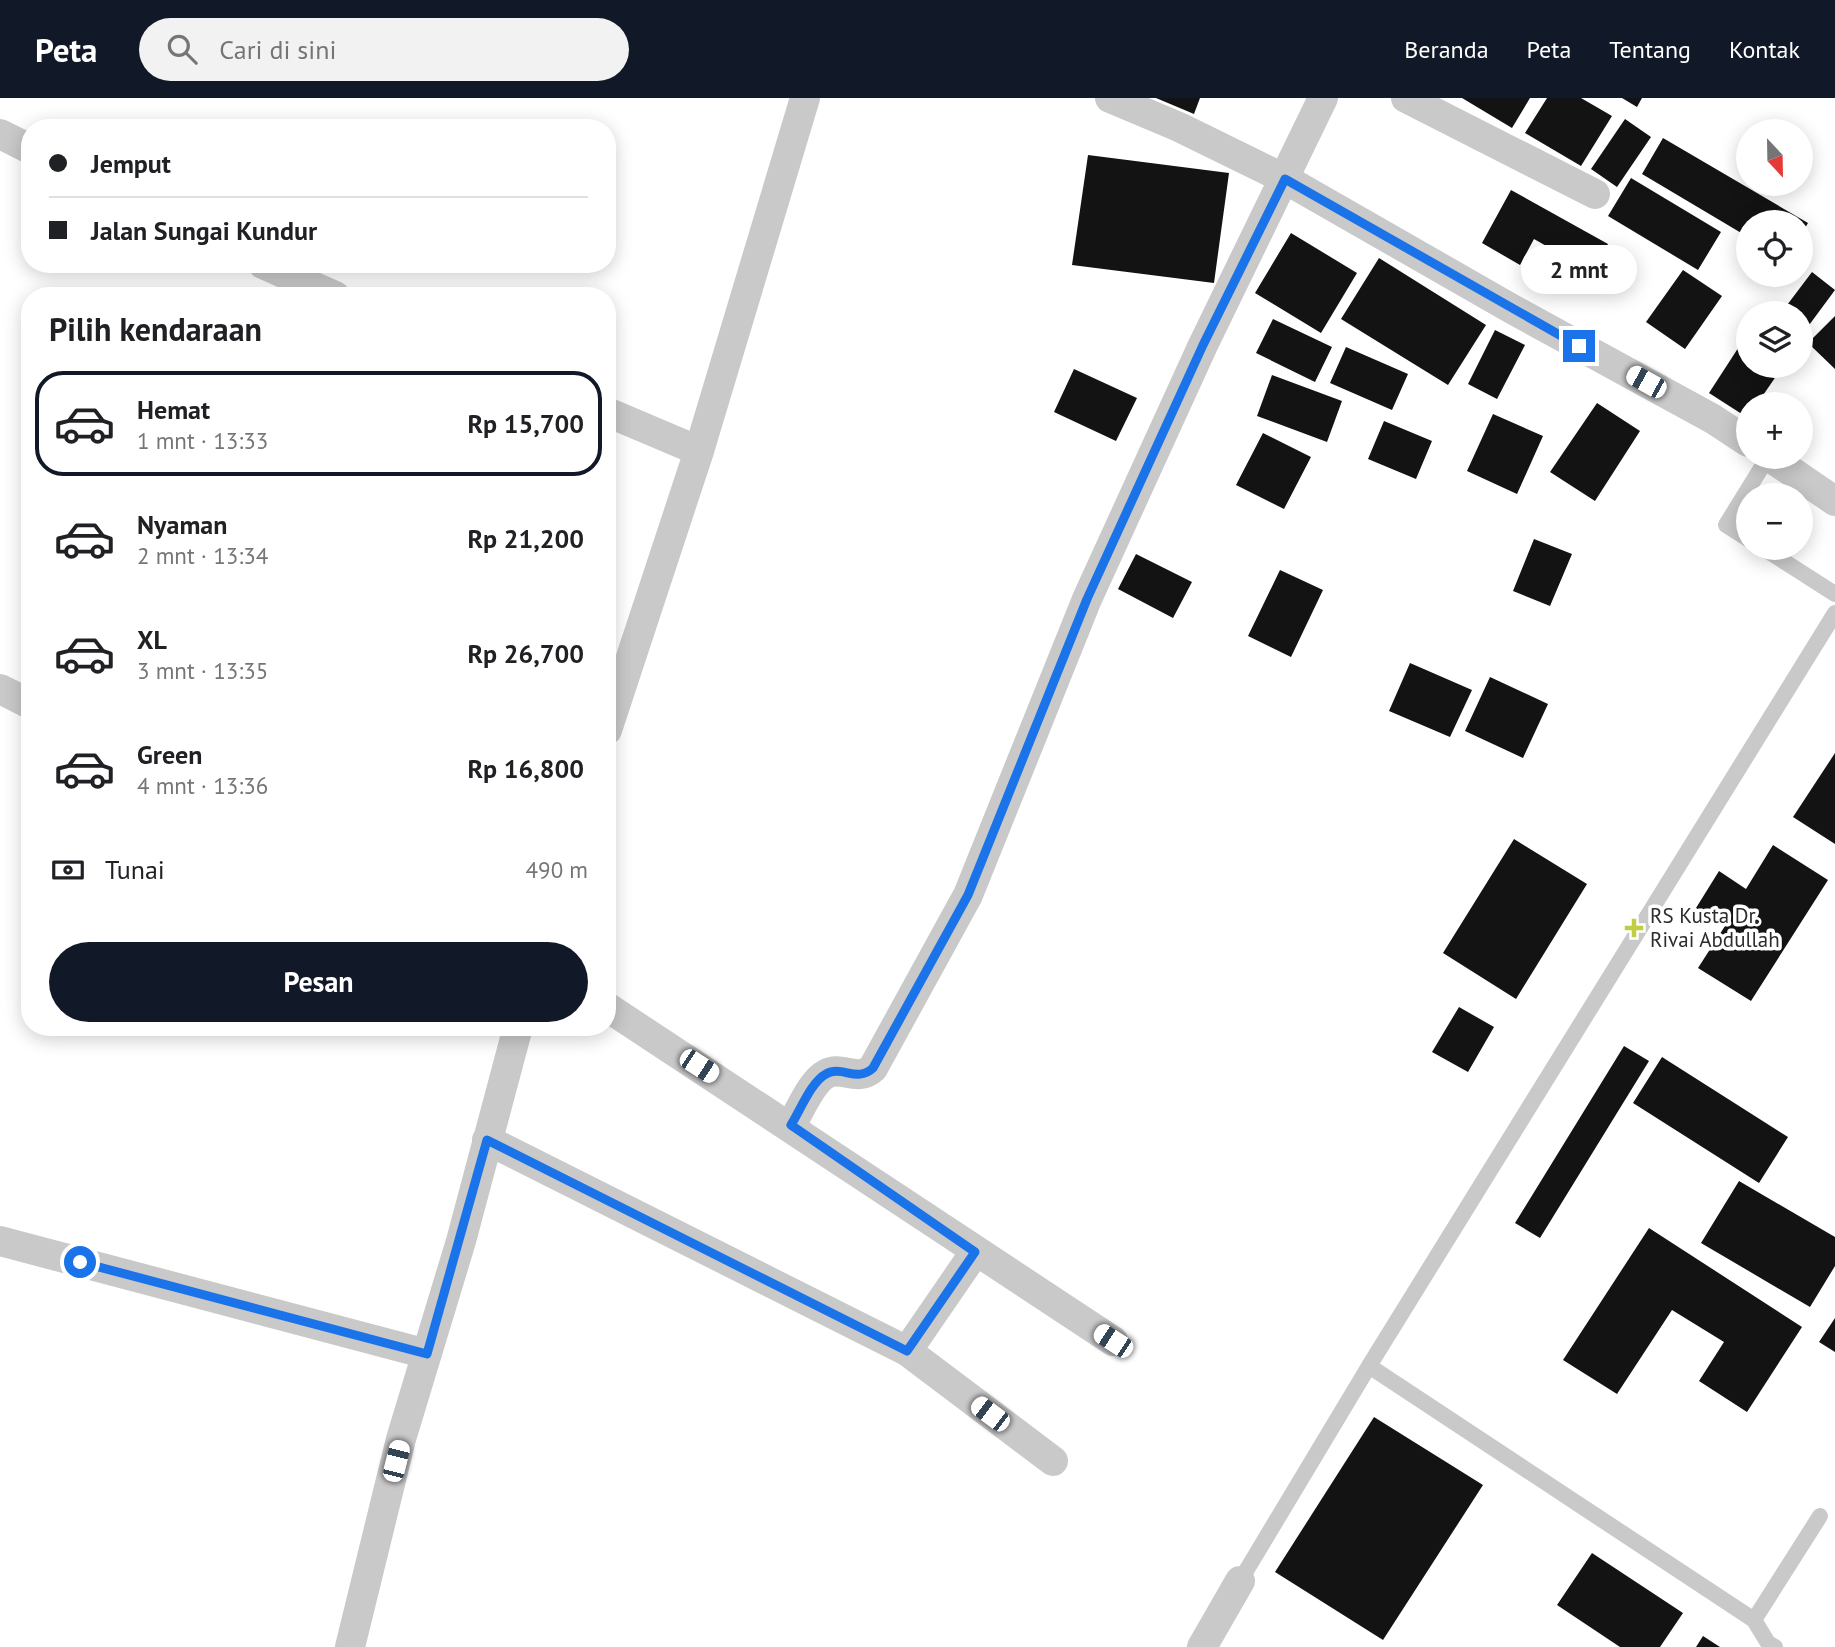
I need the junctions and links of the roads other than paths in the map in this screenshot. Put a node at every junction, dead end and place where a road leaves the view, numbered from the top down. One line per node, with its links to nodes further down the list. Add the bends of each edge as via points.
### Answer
1 (805, 98): 13 (street)
2 (1110, 98): 7 (street)
3 (1323, 98): 7 (street)
4 (1406, 98): 8 (street)
5 (0, 135): 6 (street)
6 (21, 145)
7 (1285, 179): 12 (street); 26 (street, via 1087,599 968,895 873,1068 857,1076 827,1073)
8 (1595, 194)
9 (283, 273): 10 (street)
10 (315, 287)
11 (616, 416): 13 (street)
12 (1736, 434)
13 (699, 451): 23 (street)
14 (1789, 469): 15 (street)
15 (1832, 494)
16 (1736, 509): 17 (lane, via 1726,525)
17 (1736, 531)
18 (1782, 560): 19 (lane)
19 (1835, 594)
20 (1835, 613): 33 (lane)
21 (0, 689): 22 (street)
22 (21, 700)
23 (616, 703)
24 (616, 1013): 26 (street)
25 (516, 1036): 27 (street)
26 (791, 1125): 29 (street)
27 (487, 1140): 31 (street); 32 (street)
28 (0, 1241): 32 (street)
29 (975, 1252): 30 (street); 31 (street)
30 (1113, 1341)
31 (907, 1351): 34 (street)
32 (427, 1354): 38 (street, via 401,1439)
33 (1369, 1366): 36 (lane); 37 (lane)
34 (1053, 1461)
35 (1820, 1516): 37 (lane)
36 (1240, 1581): 39 (street)
37 (1754, 1620): 40 (lane)
38 (350, 1647)
39 (1202, 1647)
40 (1775, 1647)

